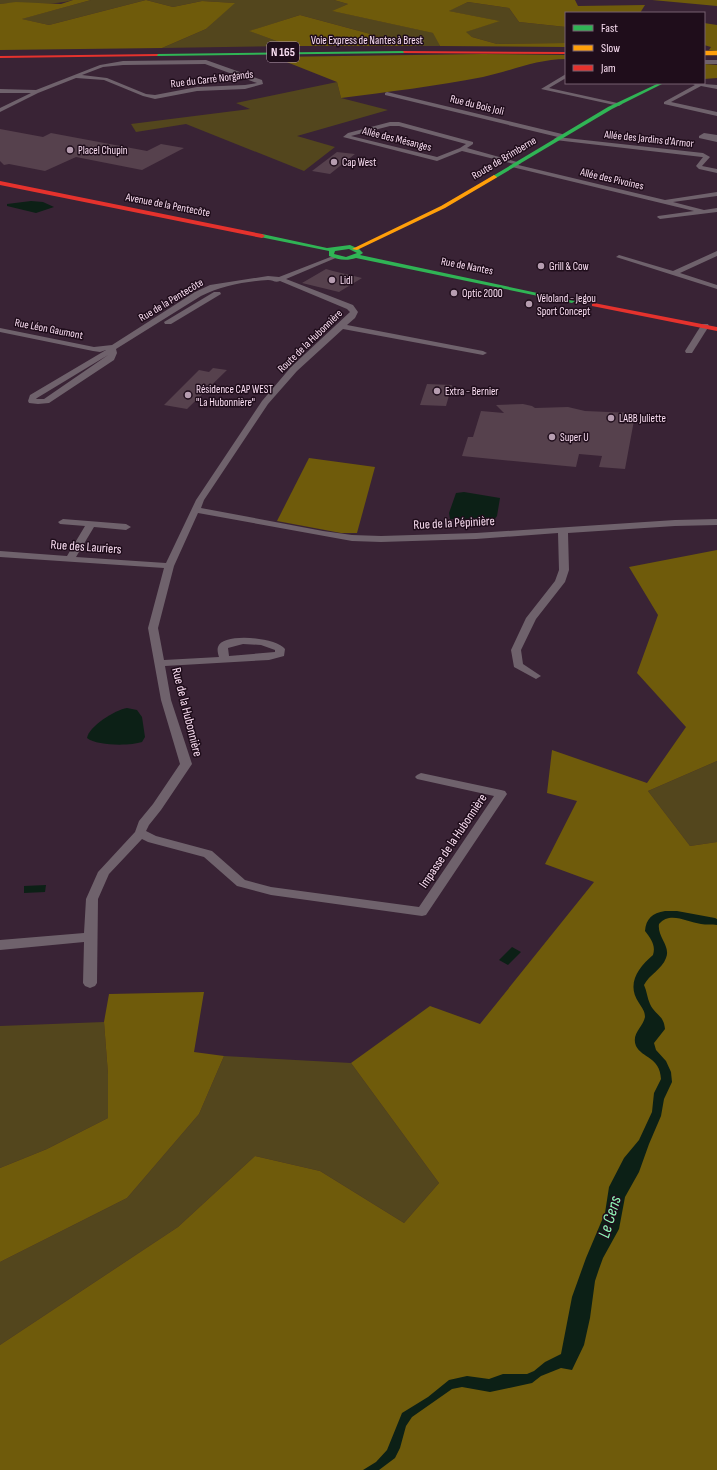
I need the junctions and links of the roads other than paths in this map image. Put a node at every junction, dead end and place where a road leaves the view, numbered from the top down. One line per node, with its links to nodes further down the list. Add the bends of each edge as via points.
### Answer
1 (717, 46): 4 (main road)
2 (565, 51): 3 (main road, Voie Express de Nantes à Brest / N 165, via 366,49)
3 (0, 55)
4 (705, 55)
5 (705, 56): 6 (main road, bridge)
6 (716, 57): 7 (street)
7 (705, 62)
8 (75, 76): 8 (street, Rue du Carré Norgands, via 105,79 155,97 197,89 260,84 260,81 210,63 198,62 123,63 102,66); 14 (street)
9 (565, 77): 16 (street, via 544,89)
10 (660, 84): 16 (main road, Route de Brimberne)
11 (701, 84): 12 (street); 18 (street, via 666,103)
12 (717, 87)
13 (0, 91): 14 (street)
14 (36, 92): 17 (street)
15 (387, 94): 20 (street, Rue du Bois Joli)
16 (619, 104): 20 (main road, Route de Brimberne)
17 (0, 110)
18 (717, 114)
19 (717, 136): 21 (street, via 701,137)
20 (560, 138): 23 (main road, Route de Brimberne); 24 (street, Allée des Jardins d'Armor, via 703,155 707,157 699,166)
21 (717, 140)
22 (462, 149): 22 (street, Allée des Mésanges, via 437,159 346,137 390,124 399,124 471,143); 23 (street)
23 (516, 164): 27 (street, Allée des Pivoines); 31 (main road, Route de Brimberne, via 443,207)
24 (717, 171)
25 (0, 183): 33 (main road, Avenue de la Pentecôte)
26 (717, 194): 27 (street)
27 (665, 202): 29 (street, Allée des Pivoines)
28 (717, 210): 29 (street)
29 (706, 212): 30 (street)
30 (660, 217)
31 (356, 253): 33 (main road, Avenue de la Pentecôte, via 344,259); 40 (main road, Rue de Nantes, via 553,296 572,301 571,305 585,304)
32 (717, 253): 35 (street)
33 (334, 254): 36 (street, Rue de la Pentecôte)
34 (619, 257): 35 (street)
35 (674, 273): 38 (street)
36 (281, 279): 37 (street, Rue de la Pentecôte); 39 (street, Route de la Hubonnière, via 350,307 354,312)
37 (240, 286): 43 (street, Rue de la Pentecôte, via 214,294); 43 (street, Rue de la Pentecôte, via 229,288 227,286 230,284 213,287 198,294)
38 (717, 287)
39 (341, 326): 45 (street); 46 (street, Route de la Hubonnière, via 294,369 265,403)
40 (705, 326): 41 (main road); 44 (street)
41 (717, 329)
42 (0, 330): 43 (street, Rue Léon Gaumont, via 94,349)
43 (114, 350): 43 (street, Rue de la Pentecôte, via 33,398 32,401 46,401 111,358)
44 (689, 351)
45 (483, 353)
46 (195, 510): 51 (street, Rue de la Pépinière, via 352,538 418,538); 54 (street, Rue de la Hubonnière)
47 (63, 522): 49 (street)
48 (717, 522): 51 (street, Rue de la Pépinière)
49 (91, 524): 50 (street); 53 (street)
50 (126, 527)
51 (563, 530): 57 (street, via 564,570 560,582 531,618 516,650 518,665)
52 (0, 554): 53 (street, Rue des Lauriers)
53 (70, 558): 54 (street, Rue des Lauriers)
54 (169, 566): 56 (street, Rue de la Hubonnière, via 153,628)
55 (224, 659): 55 (street, via 276,656 280,654 280,649 271,643 227,643 223,647); 56 (street)
56 (160, 664): 59 (street, Rue de la Hubonnière, via 166,700 186,764)
57 (536, 676)
58 (421, 777): 59 (street, Impasse de la Hubonnière, via 501,794 422,912 271,891 241,883 208,854 152,839)
59 (140, 832): 60 (street, via 104,872 92,899)
60 (90, 937): 61 (street); 62 (street)
61 (0, 945)
62 (90, 983)

